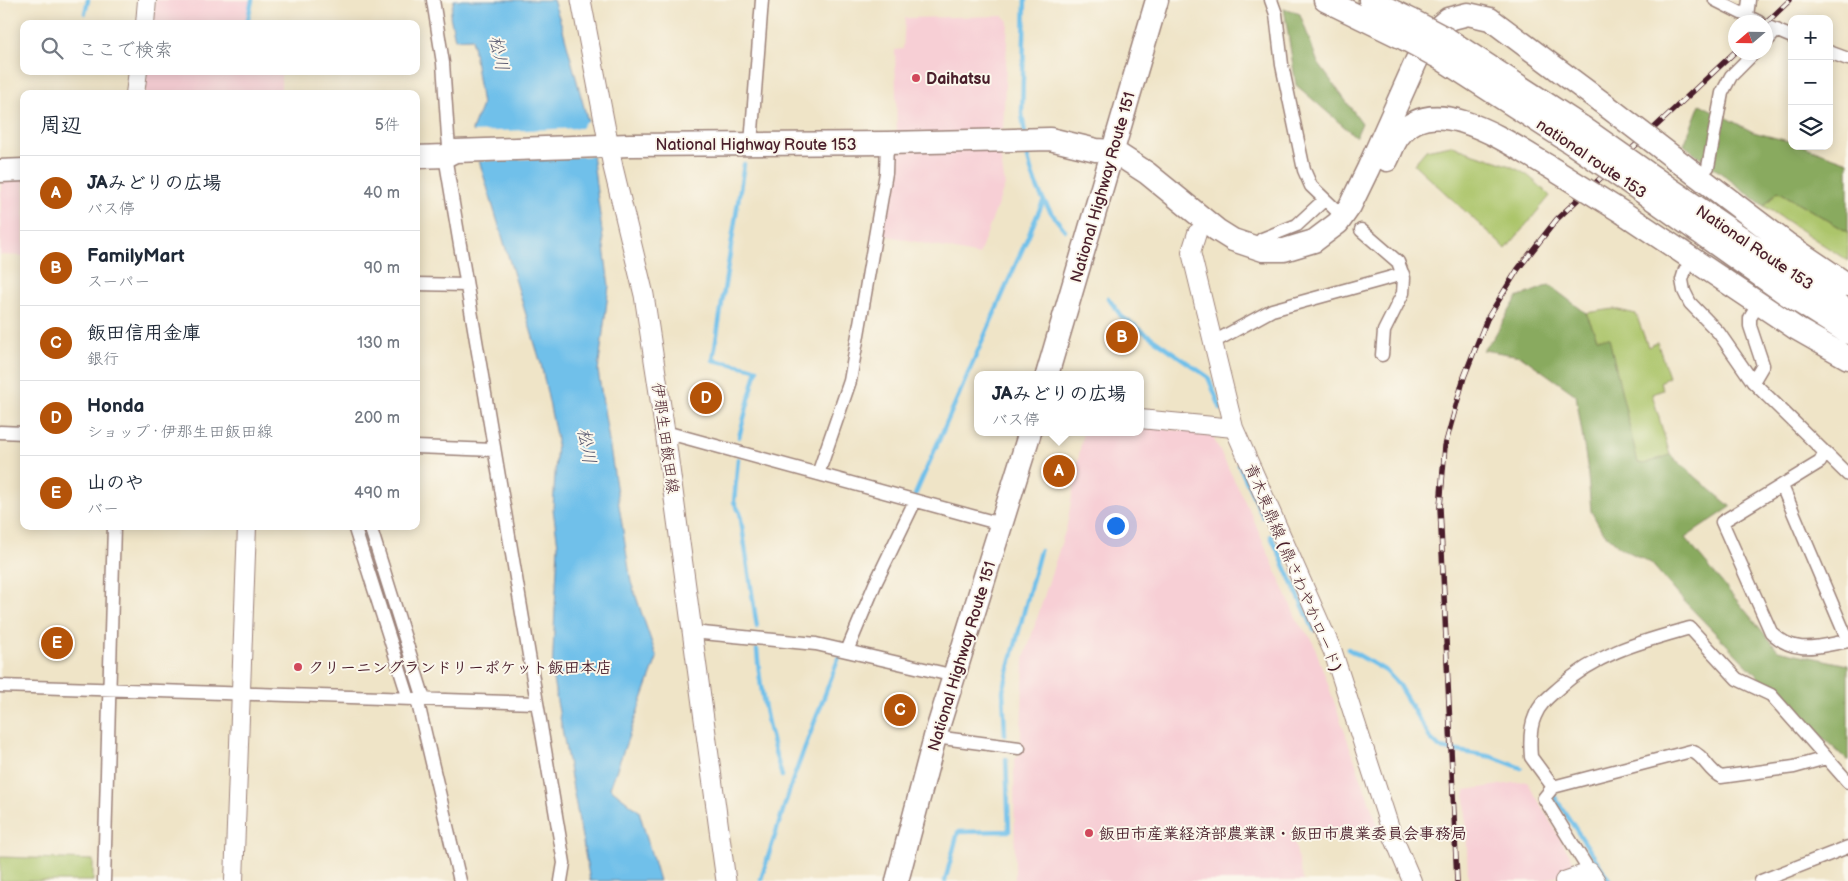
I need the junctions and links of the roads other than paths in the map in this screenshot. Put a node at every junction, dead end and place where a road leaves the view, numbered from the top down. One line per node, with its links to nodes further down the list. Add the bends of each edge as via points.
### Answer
1 (147, 0): 13 (main road)
2 (433, 0): 25 (street, via 443,63)
3 (581, 0): 24 (main road, 伊那生田飯田線)
4 (762, 0): 22 (street)
5 (1157, 0): 26 (highway, National Highway Route 151)
6 (1271, 0): 32 (street, via 1304,170 1311,186)
7 (1325, 0): 15 (highway, national route 153)
8 (1370, 0): 15 (highway, national route 153)
9 (1715, 0): 11 (street)
10 (1749, 0): 12 (street)
11 (1745, 15)
12 (1747, 15)
13 (145, 20)
14 (1773, 29): 16 (street)
15 (1409, 30): 31 (highway, national route 153, bridge, via 1577,135)
16 (1788, 35)
17 (1833, 53): 18 (street)
18 (1848, 59)
19 (1747, 60): 28 (street, via 1731,76 1722,93)
20 (138, 75): 21 (main road)
21 (136, 90)
22 (751, 144): 23 (highway, National Highway Route 153); 24 (highway, National Highway Route 153)
23 (887, 144): 26 (highway, National Highway Route 153, via 1024,138 1060,141); 59 (street, via 886,173 850,381)
24 (602, 146): 25 (highway, National Highway Route 153); 53 (main road, 伊那生田飯田線, via 644,295)
25 (450, 154): 27 (highway, National Highway Route 153); 40 (street)
26 (1106, 155): 35 (highway); 36 (highway, via 1147,173 1217,230); 48 (highway, National Highway Route 151)
27 (420, 157)
28 (1708, 167)
29 (20, 170): 30 (highway)
30 (0, 171)
31 (1655, 189): 43 (highway, National Route 153); 44 (highway, national route 153, via 1788,295)
32 (1324, 200): 33 (street); 36 (street, via 1297,225 1262,239)
33 (1337, 211)
34 (1361, 230): 38 (street, via 1398,262)
35 (1197, 232): 42 (highway, bridge, via 1221,248 1241,255 1274,259 1310,252 1329,242 1359,212 1399,135 1414,123 1444,117 1482,129 1548,166); 45 (main road, 青木東鼎線 (鼎さわやかロード), via 1191,252)
36 (1254, 247): 41 (highway, bridge, via 1274,251 1305,245 1323,236 1338,222 1368,169 1427,37 1448,19 1468,14 1490,19 1786,243)
37 (1686, 270): 49 (street, via 1682,280 1690,303 1719,333)
38 (1403, 274): 45 (street, via 1272,310); 46 (street, via 1403,292 1384,331)
39 (420, 284): 40 (street)
40 (466, 285): 57 (street)
41 (1848, 285)
42 (1759, 303): 47 (highway); 49 (street, via 1750,318 1750,326 1763,365)
43 (1848, 311)
44 (1848, 332)
45 (1214, 339): 51 (main road, 青木東鼎線 (鼎さわやかロード))
46 (1382, 355)
47 (1848, 358)
48 (1048, 371)
49 (1753, 382): 58 (street)
50 (1144, 419): 51 (main road)
51 (1234, 428): 90 (main road, 青木東鼎線 (鼎さわやかロード), via 1332,652 1392,834)
52 (0, 432): 54 (street)
53 (665, 432): 59 (street); 68 (main road, 伊那生田飯田線)
54 (20, 433)
55 (1029, 436): 63 (highway, National Highway Route 151)
56 (420, 447): 57 (street)
57 (494, 450): 76 (street)
58 (1824, 454): 60 (street); 61 (street, via 1820,462)
59 (818, 474): 62 (street)
60 (1848, 475)
61 (1782, 486): 69 (street); 69 (street, via 1722,522 1771,632 1782,643 1809,648)
62 (915, 502): 63 (street); 70 (street)
63 (1001, 524): 71 (highway, National Highway Route 151)
64 (114, 530): 73 (street)
65 (247, 530): 74 (main road)
66 (355, 530): 75 (street)
67 (371, 530): 75 (street)
68 (692, 632): 70 (street, via 816,644); 88 (main road, 伊那生田飯田線)
69 (1848, 641)
70 (847, 651): 71 (street)
71 (955, 676): 77 (highway, National Highway Route 151)
72 (0, 686): 73 (street)
73 (109, 690): 74 (street); 84 (street)
74 (241, 695): 75 (street); 85 (main road)
75 (417, 699): 76 (street); 86 (street)
76 (537, 703): 87 (street, via 564,863)
77 (935, 737): 78 (street); 89 (highway, National Highway Route 151)
78 (1019, 748)
79 (1826, 758): 80 (street); 81 (street, via 1726,777 1715,774 1698,753 1690,751); 81 (street, via 1771,695 1737,679 1690,628 1624,648 1595,661 1545,700 1534,718 1531,757)
80 (1848, 782)
81 (1553, 787): 83 (street, via 1544,798)
82 (1848, 847): 92 (street)
83 (1593, 876): 91 (main road)
84 (104, 881)
85 (234, 881)
86 (460, 881)
87 (561, 881)
88 (726, 881)
89 (897, 881)
90 (1412, 881)
91 (1564, 881)
92 (1762, 881)

